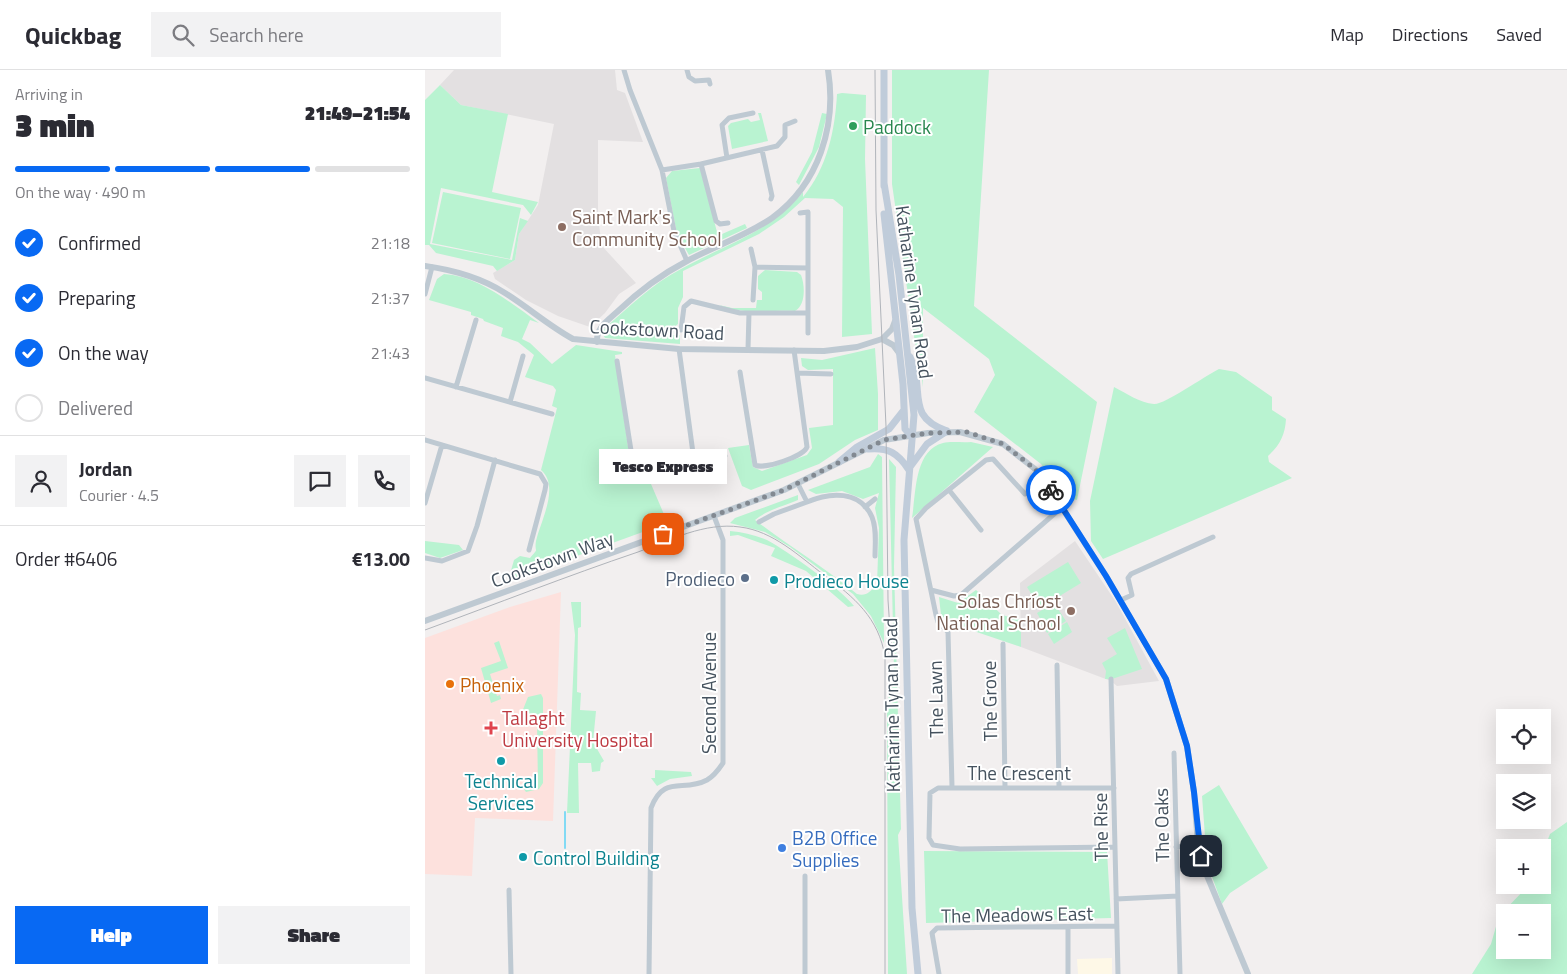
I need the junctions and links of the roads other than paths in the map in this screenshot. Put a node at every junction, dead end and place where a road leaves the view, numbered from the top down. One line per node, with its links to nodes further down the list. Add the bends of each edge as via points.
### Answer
1 (624, 70): 11 (street)
2 (687, 70): 5 (street, via 695,81 709,80)
3 (828, 70): 17 (street, via 831,94 827,131 817,162 802,188 772,218)
4 (884, 70): 12 (main road, Katharine Tynan Road)
5 (710, 84)
6 (753, 113): 9 (street, via 729,118 721,125)
7 (795, 121): 8 (street, via 785,125 781,143)
8 (761, 150): 9 (street); 13 (street)
9 (727, 158): 10 (street)
10 (701, 164): 11 (street); 15 (street, via 716,221)
11 (663, 170): 17 (street, via 674,231)
12 (884, 182): 26 (main road, Katharine Tynan Road); 34 (main road, Katharine Tynan Road)
13 (771, 199)
14 (799, 213): 20 (street, via 808,212)
15 (728, 223)
16 (751, 249): 19 (street)
17 (687, 261): 30 (street, via 631,300 600,328)
18 (429, 267): 21 (street); 30 (street, Cookstown Road, via 456,271 487,283 558,331 573,339)
19 (755, 267): 20 (street); 22 (street)
20 (808, 268): 24 (street)
21 (425, 294)
22 (753, 300)
23 (749, 313): 24 (street); 27 (street, via 691,301 684,307); 31 (street)
24 (807, 313): 28 (street)
25 (476, 320): 42 (street)
26 (895, 321): 29 (street, Katharine Tynan Road); 35 (main road, Katharine Tynan Road)
27 (681, 330)
28 (807, 333)
29 (882, 339): 33 (street, Cookstown Road, via 824,352); 35 (street)
30 (597, 342): 32 (street, Cookstown Road)
31 (749, 348): 32 (street, Cookstown Road); 33 (street, Cookstown Road)
32 (679, 349): 51 (street)
33 (794, 350): 39 (street)
34 (908, 352): 46 (main road, via 915,368 921,414 927,422); 47 (main road, Katharine Tynan Road, via 914,415)
35 (899, 353): 44 (main road, Katharine Tynan Road)
36 (523, 356): 43 (street)
37 (617, 361): 51 (street, via 635,463 651,473)
38 (740, 372): 39 (street, via 755,465 764,467 807,450)
39 (797, 373): 40 (street)
40 (831, 374)
41 (425, 378): 42 (street)
42 (456, 387): 43 (street)
43 (510, 402): 45 (street)
44 (905, 408): 47 (main road, Katharine Tynan Road, via 905,429); 54 (main road, via 889,429 857,446)
45 (552, 414)
46 (947, 432): 47 (street); 55 (main road, via 925,446); 63 (street, via 967,432 985,437 1014,451 1035,469)
47 (911, 436): 50 (street, Cookstown Way, via 884,440); 55 (main road, Katharine Tynan Road)
48 (425, 440): 49 (street)
49 (442, 445): 53 (street); 61 (street)
50 (868, 449): 54 (street, Cookstown Way); 55 (main road, via 893,452)
51 (693, 452): 52 (street)
52 (725, 456)
53 (495, 460): 68 (street, via 535,471 546,484); 70 (street, via 468,551 442,561)
54 (839, 462): 56 (street, Cookstown Way)
55 (909, 470): 94 (main road, Katharine Tynan Road, via 904,579 912,908)
56 (798, 484): 60 (street); 64 (street, Cookstown Way)
57 (949, 490): 58 (street, via 986,460 993,459 1025,494); 66 (street); 71 (street, The Lawn, via 916,519)
58 (1031, 490)
59 (875, 499): 62 (street)
60 (807, 502): 62 (street, via 836,494 859,501); 65 (street)
61 (425, 503)
62 (865, 507): 69 (street, via 873,524)
63 (1061, 508): 71 (street, via 961,594 954,596); 72 (street)
64 (714, 516): 73 (street, Cookstown Way); 92 (street, Second Avenue, via 723,540 723,763 706,780 667,787 659,793 651,808)
65 (759, 522)
66 (981, 530)
67 (1213, 537): 72 (street, via 1131,574 1128,578 1132,595)
68 (529, 550)
69 (875, 556)
70 (425, 558)
71 (931, 590): 78 (street, The Lawn, via 939,622 948,632)
72 (1121, 600): 82 (street, via 1166,679 1183,731 1194,792)
73 (425, 620)
74 (1003, 644): 79 (street, The Grove)
75 (1057, 665): 80 (street)
76 (1111, 679): 81 (street, The Rise)
77 (1174, 753): 84 (street, The Oaks)
78 (952, 787): 79 (street, The Crescent); 83 (street, The Crescent, via 934,790 929,796 930,842 936,847)
79 (1005, 787): 80 (street, The Crescent)
80 (1059, 787): 81 (street, The Crescent)
81 (1114, 788): 83 (street, The Rise)
82 (1198, 845): 84 (street); 99 (street, via 1210,887)
83 (1115, 847): 88 (street, The Rise)
84 (1176, 847): 87 (street, The Oaks)
85 (805, 876): 93 (street)
86 (509, 890): 91 (street)
87 (1178, 896): 88 (street); 98 (street, The Oaks)
88 (1116, 899): 89 (street, The Rise)
89 (1117, 926): 90 (street, The Meadows East); 97 (street, The Rise)
90 (1068, 928): 95 (street, The Meadows East, via 934,929); 96 (street)
91 (511, 974)
92 (649, 974)
93 (805, 974)
94 (918, 974)
95 (939, 974)
96 (1068, 974)
97 (1118, 974)
98 (1180, 974)
99 (1248, 974)

